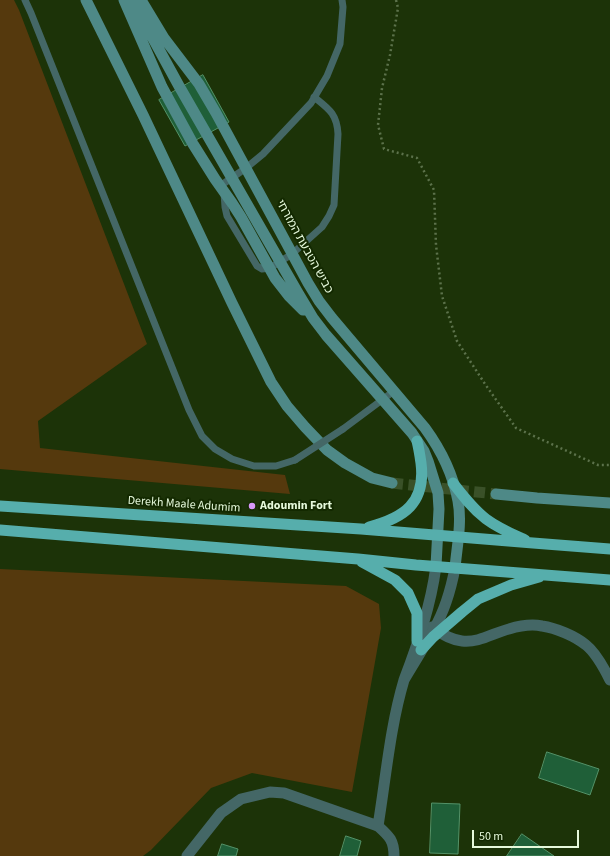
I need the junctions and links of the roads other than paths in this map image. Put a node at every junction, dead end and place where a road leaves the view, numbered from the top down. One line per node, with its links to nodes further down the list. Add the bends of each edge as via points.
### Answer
1 (25, 0): 16 (lane, bridge, via 189,410 202,436 232,459 254,466 276,466 295,460)
2 (86, 0): 18 (main road, via 271,382 287,406 327,450 372,478)
3 (124, 0): 10 (main road, via 162,87)
4 (132, 0): 9 (main road)
5 (141, 0): 8 (main road, כביש הטבעת המזרחי, via 164,38 199,84)
6 (342, 0): 7 (lane, via 340,44 327,76)
7 (314, 97): 8 (lane, via 263,154); 11 (lane, via 329,110 338,127 334,205 322,228)
8 (246, 168): 9 (lane); 11 (main road, כביש הטבעת המזרחי)
9 (232, 178): 10 (lane); 12 (main road)
10 (221, 188): 13 (main road)
11 (292, 254): 12 (lane); 15 (main road, כביש הטבעת המזרחי, via 324,306)
12 (280, 262): 13 (lane); 14 (main road)
13 (270, 268): 14 (main road, via 289,296)
14 (316, 321): 16 (main road)
15 (394, 391): 16 (lane); 19 (main road, כביש הטבעת המזרחי, via 436,443)
16 (383, 399): 17 (main road)
17 (417, 441): 23 (highway, via 421,464 420,489 410,508 391,520); 25 (main road, via 428,461 438,494)
18 (392, 483)
19 (453, 483): 26 (main road, כביש הטבעת המזרחי, via 458,501); 27 (highway, via 487,520)
20 (496, 494): 21 (main road)
21 (610, 503)
22 (0, 506): 23 (highway, Derekh Maale Adumim)
23 (361, 529): 25 (highway, Derekh Maale Adumim)
24 (0, 530): 29 (highway)
25 (437, 535): 26 (highway, Derekh Maale Adumim); 30 (main road)
26 (458, 537): 27 (highway, Derekh Maale Adumim); 31 (main road, כביש הטבעת המזרחי)
27 (533, 543): 28 (highway, Derekh Maale Adumim)
28 (610, 549)
29 (358, 559): 30 (highway); 34 (highway, via 395,580 408,593)
30 (436, 566): 31 (highway); 35 (street)
31 (455, 568): 32 (highway); 36 (street)
32 (547, 575): 33 (highway); 36 (highway, via 478,599)
33 (610, 580)
34 (417, 613): 35 (street); 37 (highway)
35 (424, 622): 36 (street); 37 (street)
36 (437, 630): 37 (highway, via 433,637); 38 (street, via 461,641 474,641 521,626 542,626 566,632 588,646)
37 (419, 645): 39 (street, via 398,699)
38 (610, 680)
39 (378, 826): 40 (street, via 284,793 270,792 241,799 221,813); 41 (street, via 389,835 394,847)
40 (187, 856)
41 (394, 856)

